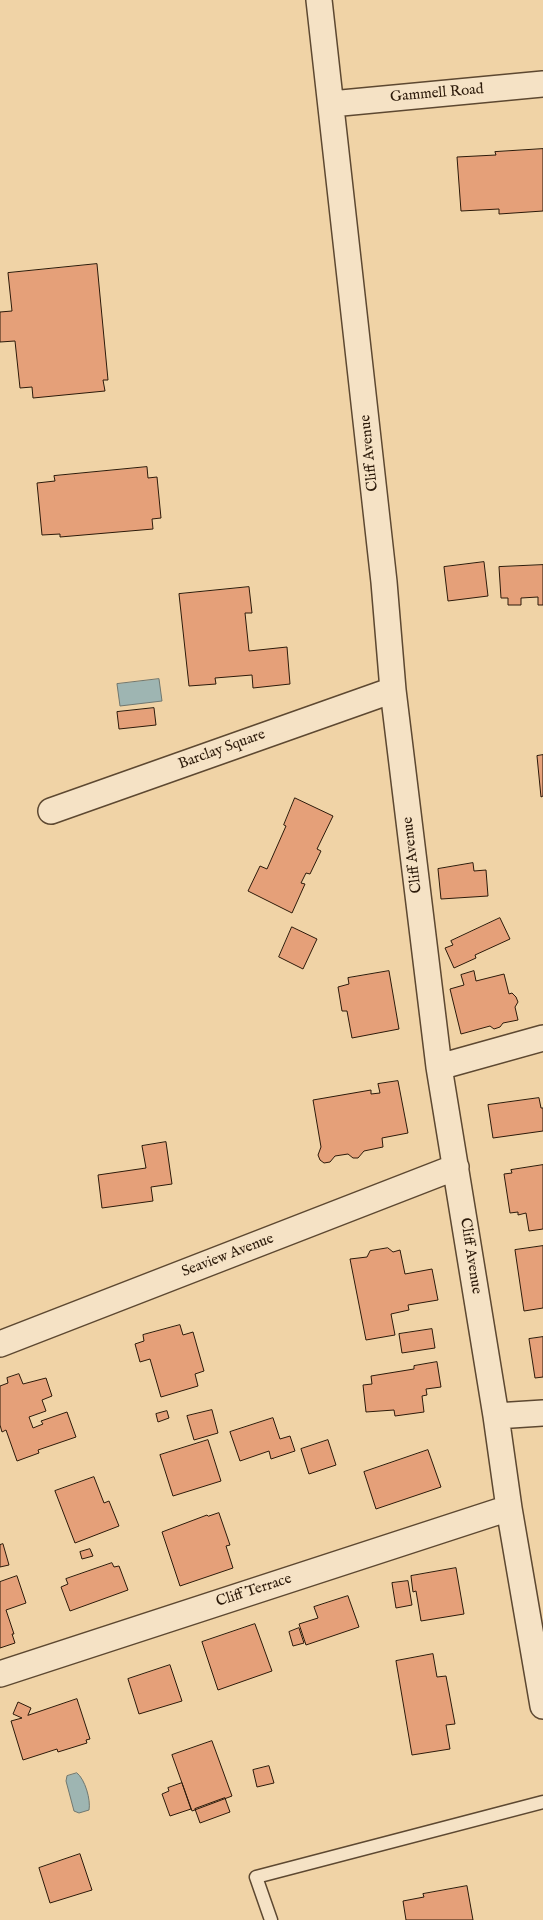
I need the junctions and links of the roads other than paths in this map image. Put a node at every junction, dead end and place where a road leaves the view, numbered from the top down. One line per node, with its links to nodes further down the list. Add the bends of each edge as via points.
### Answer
1 (319, 0): 3 (street, Cliff Avenue)
2 (543, 84): 3 (street, Gammell Road)
3 (331, 104): 4 (street, Cliff Avenue)
4 (393, 690): 5 (street, Barclay Square); 7 (street, Cliff Avenue)
5 (51, 812)
6 (543, 1038): 7 (street)
7 (440, 1067): 8 (street, Cliff Avenue)
8 (456, 1168): 9 (street, Seaview Avenue); 11 (street, Cliff Avenue)
9 (0, 1344)
10 (543, 1413): 11 (street)
11 (496, 1416): 12 (street, Cliff Avenue)
12 (509, 1508): 13 (street, Cliff Terrace); 14 (street, Cliff Avenue)
13 (0, 1674)
14 (543, 1706)
15 (543, 1802): 16 (lane, via 256,1877)
16 (272, 1920)

